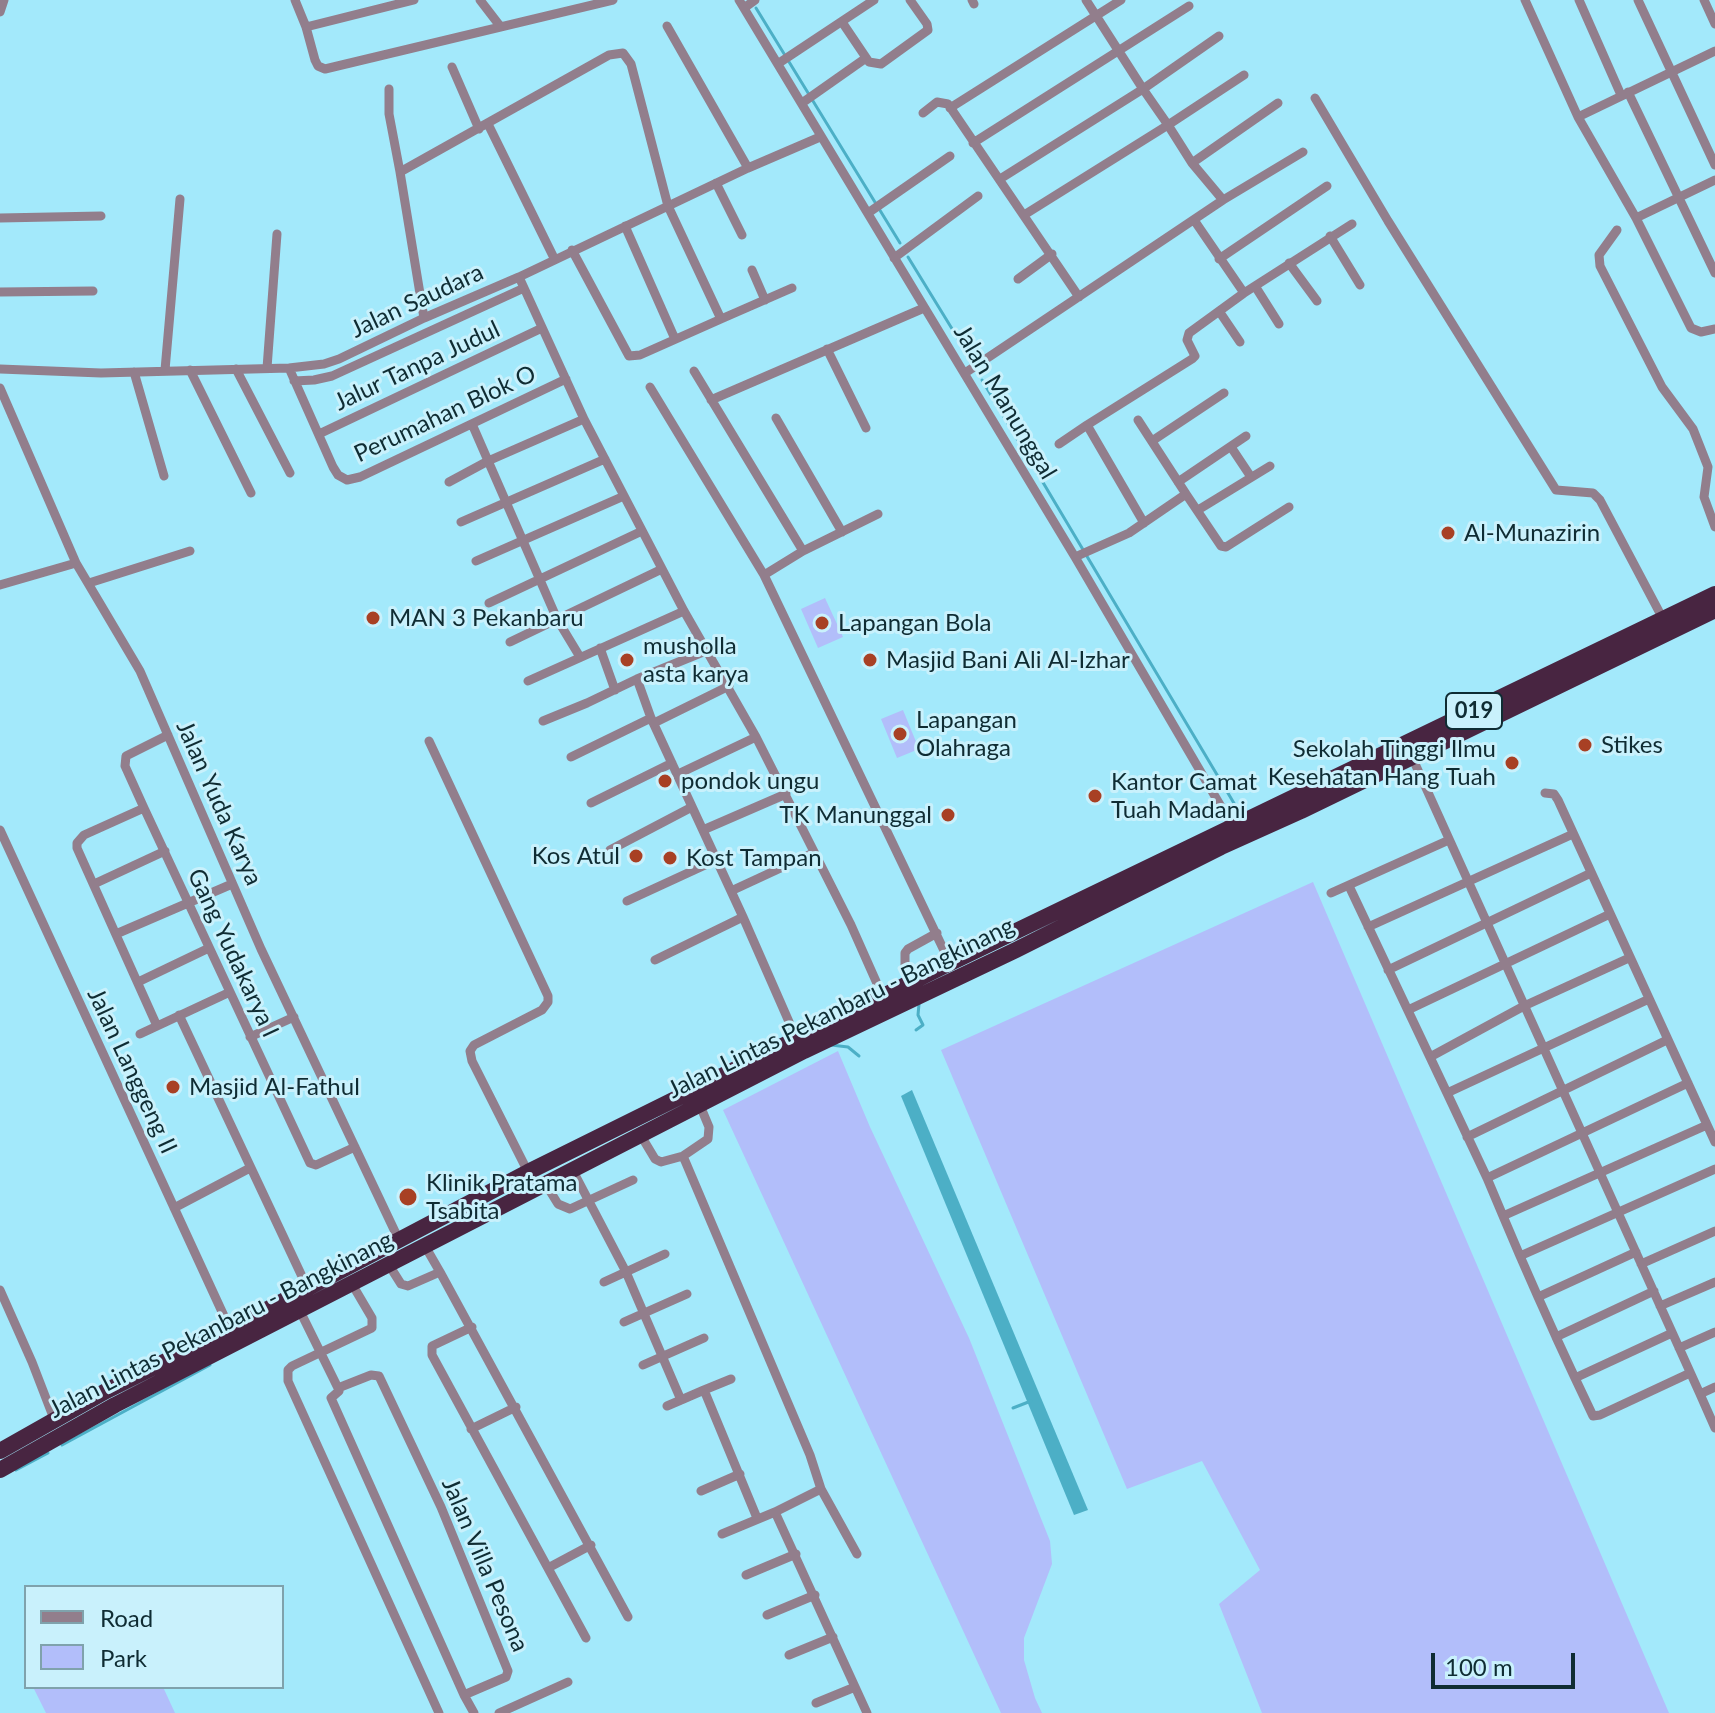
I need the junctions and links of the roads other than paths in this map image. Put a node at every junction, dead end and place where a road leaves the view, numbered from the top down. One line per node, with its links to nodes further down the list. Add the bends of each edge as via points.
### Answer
1 (4, 0): 17 (street)
2 (295, 0): 23 (street)
3 (414, 0): 23 (street)
4 (480, 0): 21 (street)
5 (613, 0): 21 (street)
6 (755, 0): 15 (street)
7 (874, 0): 19 (street)
8 (910, 0): 27 (street, via 927,24 926,33 881,64)
9 (1086, 0): 18 (street)
10 (1121, 0): 18 (street)
11 (1525, 0): 40 (street)
12 (1579, 0): 34 (street)
13 (1638, 0): 30 (street)
14 (1704, 0): 20 (street)
15 (742, 4): 28 (street, Jalan Manunggal)
16 (1189, 6): 26 (street)
17 (0, 12)
18 (1096, 15): 26 (street); 38 (street)
19 (842, 22): 27 (street); 28 (street)
20 (1715, 24)
21 (500, 26): 23 (street, via 325,69 315,60)
22 (667, 26): 50 (street)
23 (306, 27)
24 (1219, 36): 33 (street)
25 (1715, 51): 30 (street)
26 (1117, 52): 33 (street); 45 (street)
27 (866, 58): 36 (street)
28 (779, 63): 36 (street, Jalan Manunggal)
29 (452, 67): 43 (street)
30 (1672, 72): 34 (street); 49 (street)
31 (1244, 75): 42 (street)
32 (389, 89): 51 (street, Jalur Tanpa Judul)
33 (1143, 89): 42 (street); 52 (street)
34 (1625, 93): 40 (street); 57 (street)
35 (1315, 98): 167 (street, via 1556,490 1593,493 1600,500)
36 (802, 103): 44 (street, Jalan Manunggal)
37 (1278, 103): 48 (street)
38 (950, 108): 39 (street, via 937,102); 45 (street)
39 (923, 113)
40 (1578, 117): 65 (street)
41 (488, 124): 43 (street); 60 (street, via 609,55 623,53 631,64); 75 (street)
42 (1168, 125): 48 (street); 62 (street)
43 (479, 129): 51 (street)
44 (820, 137): 50 (street, Jalan Saudara); 61 (street, Jalan Manunggal)
45 (973, 143): 52 (street)
46 (1303, 152): 59 (street)
47 (950, 156): 61 (street)
48 (1192, 163): 59 (street)
49 (1715, 165)
50 (748, 168): 54 (street, Jalan Saudara)
51 (400, 172): 95 (street, Jalur Tanpa Judul)
52 (1000, 179): 62 (street)
53 (1715, 180): 57 (street)
54 (716, 183): 60 (street, Jalan Saudara); 71 (street)
55 (1327, 186): 77 (street)
56 (978, 196): 76 (street)
57 (1679, 198): 65 (street); 80 (street)
58 (180, 199): 109 (street)
59 (1223, 200): 66 (street)
60 (668, 206): 68 (street, Jalan Saudara); 96 (street)
61 (868, 213): 76 (street, Jalan Manunggal)
62 (1024, 215): 74 (street)
63 (101, 216): 64 (street)
64 (0, 218)
65 (1636, 218): 99 (street, via 1691,328)
66 (1194, 220): 77 (street); 90 (street)
67 (1352, 224): 72 (street)
68 (625, 226): 73 (street, Jalan Saudara); 101 (street)
69 (1617, 230): 148 (street, via 1599,255 1600,266 1662,387 1693,429 1708,467 1704,497)
70 (277, 234): 105 (street)
71 (742, 235)
72 (1330, 236): 78 (street); 83 (street)
73 (572, 250): 75 (street, Jalan Saudara); 101 (street, via 629,356)
74 (1052, 254): 82 (street); 90 (street)
75 (554, 258): 81 (street, Jalan Saudara)
76 (894, 258): 93 (street, Jalan Manunggal)
77 (1219, 259): 89 (street)
78 (1289, 263): 84 (street); 92 (street)
79 (752, 270): 91 (street)
80 (1715, 273)
81 (519, 277): 85 (street); 95 (street, Jalan Saudara)
82 (1018, 279)
83 (1360, 285)
84 (1255, 286): 89 (street); 97 (street)
85 (524, 288): 98 (street); 103 (street, Jalur Tanpa Judul)
86 (792, 288): 91 (street)
87 (93, 291): 88 (street)
88 (0, 292)
89 (1244, 293): 94 (street)
90 (1079, 297): 113 (street)
91 (765, 300): 96 (street)
92 (1317, 301)
93 (924, 308): 104 (street); 113 (street, Jalan Manunggal)
94 (1219, 311): 102 (street); 124 (street, via 1187,336 1192,359)
95 (424, 318): 100 (street, Jalan Saudara)
96 (721, 319): 101 (street)
97 (1279, 324)
98 (542, 328): 114 (street); 126 (street, Jalur Tanpa Judul)
99 (1715, 329)
100 (387, 334): 103 (street); 106 (street, Jalan Saudara, via 339,359)
101 (675, 339)
102 (1240, 342)
103 (394, 348): 115 (street, Jalur Tanpa Judul, via 332,376)
104 (827, 349): 119 (street); 125 (street)
105 (267, 368): 106 (street, Jalan Saudara); 108 (street, Jalan Saudara)
106 (289, 368): 115 (street, Jalur Tanpa Judul)
107 (0, 369): 112 (street, Jalan Saudara)
108 (236, 369): 110 (street, Jalan Saudara); 134 (street)
109 (165, 370): 110 (street, Jalan Saudara); 112 (street, Jalan Saudara)
110 (190, 370): 139 (street)
111 (694, 371): 119 (street)
112 (134, 372): 135 (street)
113 (965, 373): 154 (street, Jalan Manunggal)
114 (566, 379): 121 (street); 123 (street, Perumahan Blok O)
115 (294, 381): 126 (street, Jalur Tanpa Judul)
116 (650, 387): 158 (street)
117 (0, 388): 156 (street, Jalan Yuda Karya)
118 (1224, 393): 128 (street)
119 (711, 400): 153 (street)
120 (776, 418): 150 (street)
121 (584, 419): 131 (street); 132 (street)
122 (1138, 420): 128 (street)
123 (472, 424): 126 (street, Perumahan Blok O, via 347,480 338,475); 132 (street)
124 (1087, 425): 129 (street); 147 (street)
125 (866, 428)
126 (319, 434)
127 (1246, 436): 130 (street)
128 (1152, 441): 138 (street)
129 (1059, 444)
130 (1231, 447): 136 (street); 138 (street)
131 (605, 459): 141 (street); 142 (street)
132 (488, 461): 137 (street); 142 (street)
133 (1270, 466): 136 (street)
134 (290, 473)
135 (164, 476)
136 (1251, 477): 144 (street)
137 (449, 482)
138 (1178, 482): 140 (street)
139 (251, 493)
140 (1186, 494): 144 (street); 147 (street)
141 (624, 496): 149 (street); 151 (street)
142 (506, 501): 146 (street); 151 (street)
143 (1289, 507): 144 (street, via 1226,547)
144 (1198, 510)
145 (878, 514): 150 (street)
146 (461, 522)
147 (1144, 523): 154 (street)
148 (1715, 527)
149 (642, 531): 157 (street); 159 (street)
150 (842, 532): 153 (street)
151 (522, 542): 155 (street); 159 (street)
152 (190, 551): 160 (street)
153 (803, 551): 158 (street)
154 (1075, 557): 193 (street, Jalan Manunggal)
155 (476, 561)
156 (76, 563): 160 (street, Jalan Yuda Karya); 161 (street)
157 (662, 569): 165 (street); 166 (street)
158 (764, 575): 213 (street)
159 (540, 579): 163 (street); 166 (street)
160 (89, 583): 178 (street, Jalan Yuda Karya, via 140,671)
161 (0, 585)
162 (1715, 594): 167 (highway, Jalan Lintas Pekanbaru - Bangkinang / 019)
163 (489, 603)
164 (1715, 610): 182 (highway, Jalan Lintas Pekanbaru - Bangkinang / 019)
165 (684, 611): 169 (street); 170 (street)
166 (557, 619): 168 (street); 171 (street)
167 (1663, 619): 193 (highway, Jalan Lintas Pekanbaru - Bangkinang / 019)
168 (510, 642)
169 (600, 648): 171 (street); 175 (street)
170 (708, 650): 172 (street); 174 (street)
171 (580, 657): 173 (street)
172 (637, 679): 175 (street); 177 (street)
173 (528, 681)
174 (729, 686): 177 (street); 179 (street)
175 (615, 690): 176 (street)
176 (543, 721)
177 (653, 721): 181 (street); 183 (street)
178 (168, 735): 189 (street, Gang Yudakarya I, via 126,756 125,766); 202 (street, Jalan Yuda Karya)
179 (756, 737): 184 (street); 186 (street)
180 (429, 741): 251 (street, via 548,996 542,1010 470,1051)
181 (571, 757)
182 (1412, 757): 193 (highway, Jalan Lintas Pekanbaru - Bangkinang / 019); 194 (street)
183 (672, 763): 184 (street); 187 (street)
184 (678, 774): 188 (street)
185 (1545, 793): 192 (street, via 1554,794)
186 (786, 794): 191 (street); 197 (street)
187 (591, 803)
188 (692, 807): 191 (street); 195 (street)
189 (144, 808): 196 (street, Gang Yudakarya I); 201 (street, via 77,843)
190 (0, 830): 257 (street, Jalan Langgeng II)
191 (703, 830): 198 (street)
192 (1573, 834): 199 (street); 200 (street)
193 (1231, 835): 207 (highway, Jalan Lintas Pekanbaru - Bangkinang)
194 (1449, 840): 200 (street); 203 (street)
195 (610, 850)
196 (165, 851): 201 (street); 208 (street, Gang Yudakarya I)
197 (813, 853): 204 (street); 224 (street)
198 (716, 860): 204 (street); 206 (street)
199 (1591, 873): 209 (street); 211 (street)
200 (1468, 883): 211 (street); 212 (street)
201 (94, 884): 214 (street)
202 (232, 884): 208 (street); 229 (street, Jalan Yuda Karya)
203 (1349, 886): 205 (street); 212 (street)
204 (731, 891): 210 (street)
205 (1331, 893)
206 (627, 901)
207 (1094, 902): 218 (highway, Jalan Lintas Pekanbaru - Bangkinang); 240 (highway, Jalan Lintas Pekanbaru - Bangkinang, via 1016,950)
208 (188, 903): 214 (street); 215 (street, Gang Yudakarya I)
209 (1610, 914): 216 (street); 219 (street)
210 (743, 917): 217 (street); 233 (street)
211 (1487, 923): 219 (street); 220 (street)
212 (1368, 927): 220 (street)
213 (937, 933): 218 (street); 222 (street, via 905,953)
214 (116, 934): 221 (street)
215 (209, 948): 221 (street); 223 (street, Gang Yudakarya I)
216 (1629, 958): 225 (street); 226 (street)
217 (655, 960)
218 (950, 963): 222 (highway, Jalan Lintas Pekanbaru - Bangkinang)
219 (1505, 964): 226 (street); 227 (street)
220 (1388, 970): 227 (street)
221 (138, 982): 230 (street)
222 (911, 984): 224 (highway, Jalan Lintas Pekanbaru - Bangkinang)
223 (230, 992): 228 (street); 232 (street, Gang Yudakarya I)
224 (883, 997): 233 (highway, Jalan Lintas Pekanbaru - Bangkinang)
225 (1649, 999): 234 (street); 235 (street)
226 (1524, 1006): 235 (street); 236 (street)
227 (1408, 1010): 236 (street)
228 (179, 1015): 230 (street); 248 (street)
229 (294, 1017): 232 (street); 246 (street, Jalan Yuda Karya)
230 (157, 1026): 231 (street)
231 (140, 1034)
232 (250, 1037): 246 (street, Gang Yudakarya I, via 310,1163)
233 (797, 1040): 251 (highway, Jalan Lintas Pekanbaru - Bangkinang)
234 (1667, 1040): 237 (street); 238 (street)
235 (1543, 1048): 238 (street); 239 (street)
236 (1430, 1057): 239 (street)
237 (1688, 1083): 241 (street); 243 (street)
238 (1563, 1091): 243 (street); 244 (street)
239 (1447, 1093): 244 (street)
240 (699, 1103): 242 (highway, Jalan Lintas Pekanbaru - Bangkinang); 247 (street, via 708,1139)
241 (1707, 1125): 245 (street); 252 (street)
242 (640, 1134): 247 (street, via 655,1159); 249 (highway, Jalan Lintas Pekanbaru - Bangkinang)
243 (1582, 1134): 252 (street); 253 (street)
244 (1467, 1137): 253 (street)
245 (1715, 1142)
246 (355, 1147): 261 (street, Jalan Yuda Karya)
247 (683, 1156): 309 (street)
248 (250, 1168): 257 (street); 273 (street)
249 (572, 1169): 255 (highway, Jalan Lintas Pekanbaru - Bangkinang); 256 (street)
250 (1715, 1169): 258 (street)
251 (528, 1172): 261 (highway, Jalan Lintas Pekanbaru - Bangkinang)
252 (1599, 1172): 258 (street); 259 (street)
253 (1487, 1178): 259 (street)
254 (633, 1180): 256 (street)
255 (545, 1183): 256 (street, via 564,1208); 262 (highway, Jalan Lintas Pekanbaru - Bangkinang)
256 (590, 1201): 269 (street)
257 (174, 1208): 283 (street, Jalan Langgeng II)
258 (1618, 1213): 263 (street); 265 (street)
259 (1503, 1216): 265 (street)
260 (1715, 1231): 266 (street)
261 (398, 1238): 273 (highway, Jalan Lintas Pekanbaru - Bangkinang)
262 (425, 1246): 267 (highway, Jalan Lintas Pekanbaru - Bangkinang); 268 (street)
263 (1636, 1252): 266 (street); 277 (street)
264 (665, 1254): 269 (street)
265 (1520, 1256): 277 (street)
266 (1641, 1264): 275 (street)
267 (389, 1265): 268 (street, via 408,1286); 272 (highway, Jalan Lintas Pekanbaru - Bangkinang)
268 (440, 1272): 282 (street)
269 (626, 1272): 270 (street); 280 (street)
270 (604, 1282)
271 (1715, 1282): 278 (street)
272 (352, 1284): 279 (highway, Jalan Lintas Pekanbaru - Bangkinang); 289 (street, via 373,1324 369,1331)
273 (307, 1287): 283 (highway, Jalan Lintas Pekanbaru - Bangkinang)
274 (0, 1290): 303 (street)
275 (1654, 1291): 278 (street); 286 (street)
276 (687, 1294): 280 (street)
277 (1538, 1297): 286 (street)
278 (1660, 1306): 285 (street)
279 (300, 1311): 289 (street); 299 (highway, Jalan Lintas Pekanbaru - Bangkinang)
280 (645, 1312): 281 (street); 290 (street)
281 (624, 1322)
282 (472, 1327): 302 (street); 305 (street, via 431,1350)
283 (230, 1329): 299 (highway, Jalan Lintas Pekanbaru - Bangkinang)
284 (1715, 1332): 288 (street)
285 (1672, 1333): 288 (street); 293 (street)
286 (1556, 1337): 293 (street)
287 (704, 1338): 290 (street)
288 (1679, 1348): 292 (street)
289 (321, 1351): 296 (street); 329 (street, via 292,1366 288,1381)
290 (663, 1356): 291 (street); 300 (street)
291 (643, 1365)
292 (1690, 1373): 293 (street, via 1593,1416); 298 (street)
293 (1575, 1378)
294 (731, 1379): 297 (street)
295 (1715, 1387): 298 (street)
296 (338, 1388): 327 (street, via 331,1398); 327 (street, Jalan Villa Pesona, via 379,1376 481,1600 508,1673)
297 (704, 1390): 300 (street); 308 (street)
298 (1700, 1394): 304 (street)
299 (111, 1398): 303 (highway, Jalan Lintas Pekanbaru - Bangkinang); 307 (highway, Jalan Lintas Pekanbaru - Bangkinang)
300 (681, 1400): 301 (street)
301 (667, 1406)
302 (516, 1407): 305 (street); 314 (street)
303 (54, 1419): 306 (highway, Jalan Lintas Pekanbaru - Bangkinang)
304 (1715, 1428)
305 (471, 1429): 317 (street)
306 (0, 1451)
307 (0, 1470)
308 (740, 1474): 310 (street); 312 (street)
309 (821, 1489): 311 (street); 316 (street)
310 (701, 1491)
311 (775, 1512): 312 (street); 315 (street)
312 (757, 1518): 313 (street)
313 (722, 1534)
314 (591, 1545): 317 (street); 321 (street)
315 (796, 1554): 318 (street); 319 (street)
316 (857, 1554)
317 (548, 1568): 323 (street)
318 (746, 1575)
319 (815, 1595): 320 (street); 322 (street)
320 (767, 1615)
321 (628, 1617)
322 (833, 1637): 324 (street); 326 (street)
323 (586, 1638)
324 (789, 1655)
325 (568, 1682): 331 (street)
326 (855, 1687): 328 (street); 332 (street)
327 (464, 1695): 330 (street)
328 (816, 1703)
329 (439, 1713)
330 (474, 1713)
331 (499, 1713)
332 (867, 1713)

